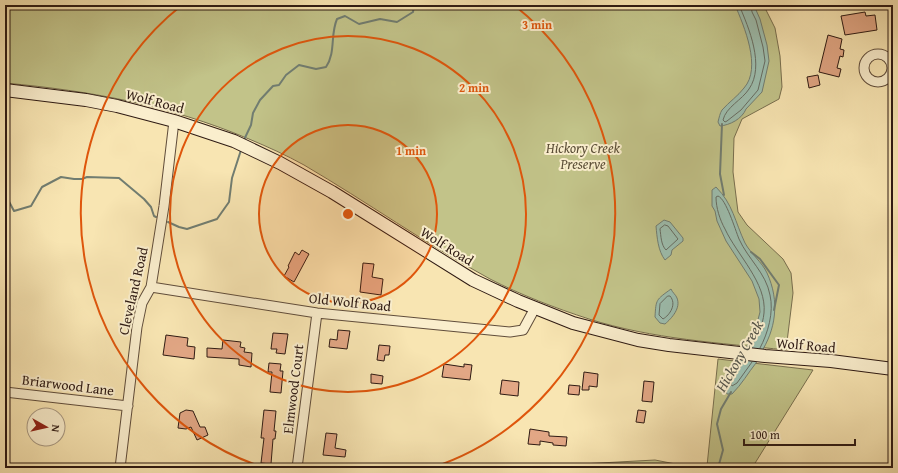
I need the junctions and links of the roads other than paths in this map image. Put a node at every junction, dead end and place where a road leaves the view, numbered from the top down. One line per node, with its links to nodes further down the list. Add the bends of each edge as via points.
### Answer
1 (5, 90): 2 (main road, Wolf Road, via 92,101)
2 (174, 121): 3 (street, Cleveland Road); 4 (main road, Wolf Road, via 250,148 332,192 473,280)
3 (151, 287): 5 (street, Old Wolf Road); 8 (street, Cleveland Road, via 142,303 137,327)
4 (535, 308): 5 (street, Old Wolf Road, via 523,330 510,332); 6 (main road, Wolf Road, via 573,323 638,340)
5 (317, 313): 10 (street, Elmwood Court)
6 (893, 369)
7 (5, 392): 8 (street, Briarwood Lane)
8 (128, 406): 9 (street, Cleveland Road)
9 (120, 468)
10 (297, 468)

